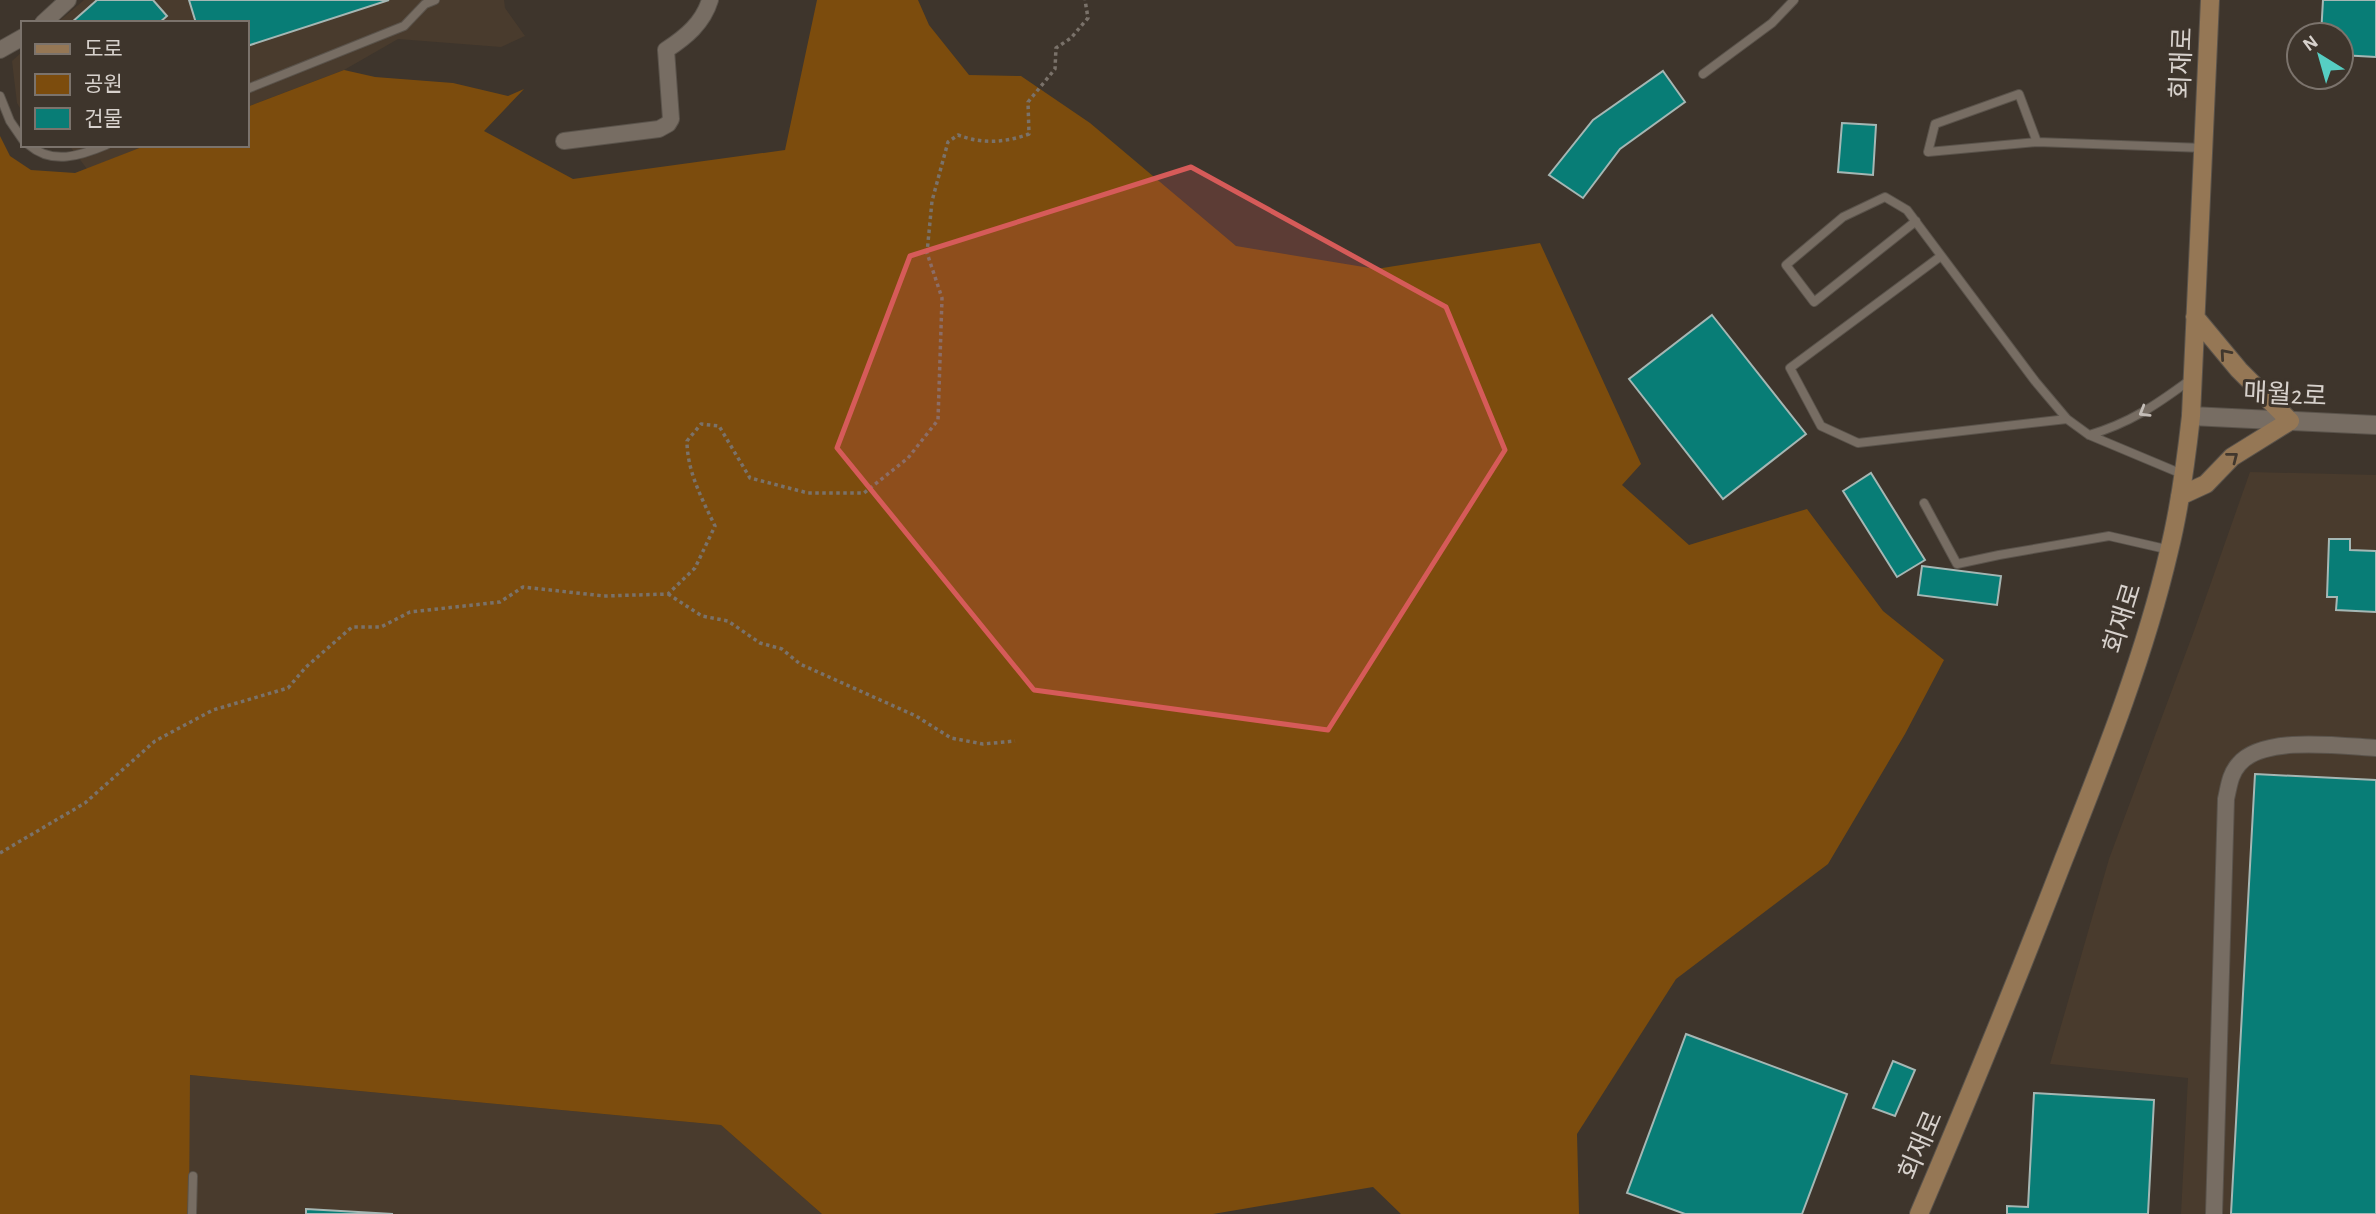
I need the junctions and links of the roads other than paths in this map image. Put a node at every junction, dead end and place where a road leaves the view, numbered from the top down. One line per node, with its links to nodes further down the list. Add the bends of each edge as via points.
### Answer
1 (68, 0): 6 (street)
2 (435, 0): 10 (lane, via 404,26)
3 (710, 0): 13 (street, via 698,24 666,50 668,124)
4 (1794, 0): 9 (lane, via 1772,23)
5 (2210, 0): 17 (main road, 회재로)
6 (45, 21)
7 (21, 38): 8 (street)
8 (0, 50)
9 (1703, 74)
10 (248, 89)
11 (0, 96): 12 (lane)
12 (21, 137)
13 (564, 141)
14 (2037, 142): 14 (lane, via 2018,94 1935,124 1928,152); 17 (lane)
15 (32, 147): 16 (lane, via 48,156 66,158)
16 (100, 147)
17 (2204, 148): 20 (main road, 회재로)
18 (1916, 221): 18 (lane, via 1885,197 1843,217 1786,265 1814,302); 19 (lane)
19 (1941, 256): 23 (lane); 23 (lane, via 1790,368 1821,426 1858,443)
20 (2195, 317): 21 (main road, 회재로); 24 (main road, one-way to 20)
21 (2192, 378): 22 (main road, 회재로); 26 (lane, one-way to 26, via 2141,415)
22 (2191, 416): 24 (street, 매월2로); 27 (main road, 회재로)
23 (2067, 419): 26 (lane)
24 (2290, 421): 25 (street, 매월2로); 28 (main road, one-way to 24, via 2206,484 2232,457)
25 (2376, 425)
26 (2089, 435): 27 (lane)
27 (2184, 475): 28 (main road, 회재로)
28 (2180, 496): 30 (main road, 회재로)
29 (1924, 503): 30 (lane, via 1957,564 2109,536)
30 (2170, 550): 34 (main road, 회재로, via 2112,737 1991,1046)
31 (2376, 748): 35 (street, via 2299,743 2269,749 2239,762 2230,778)
32 (193, 1176): 33 (lane)
33 (192, 1214)
34 (1919, 1214)
35 (2214, 1214)

